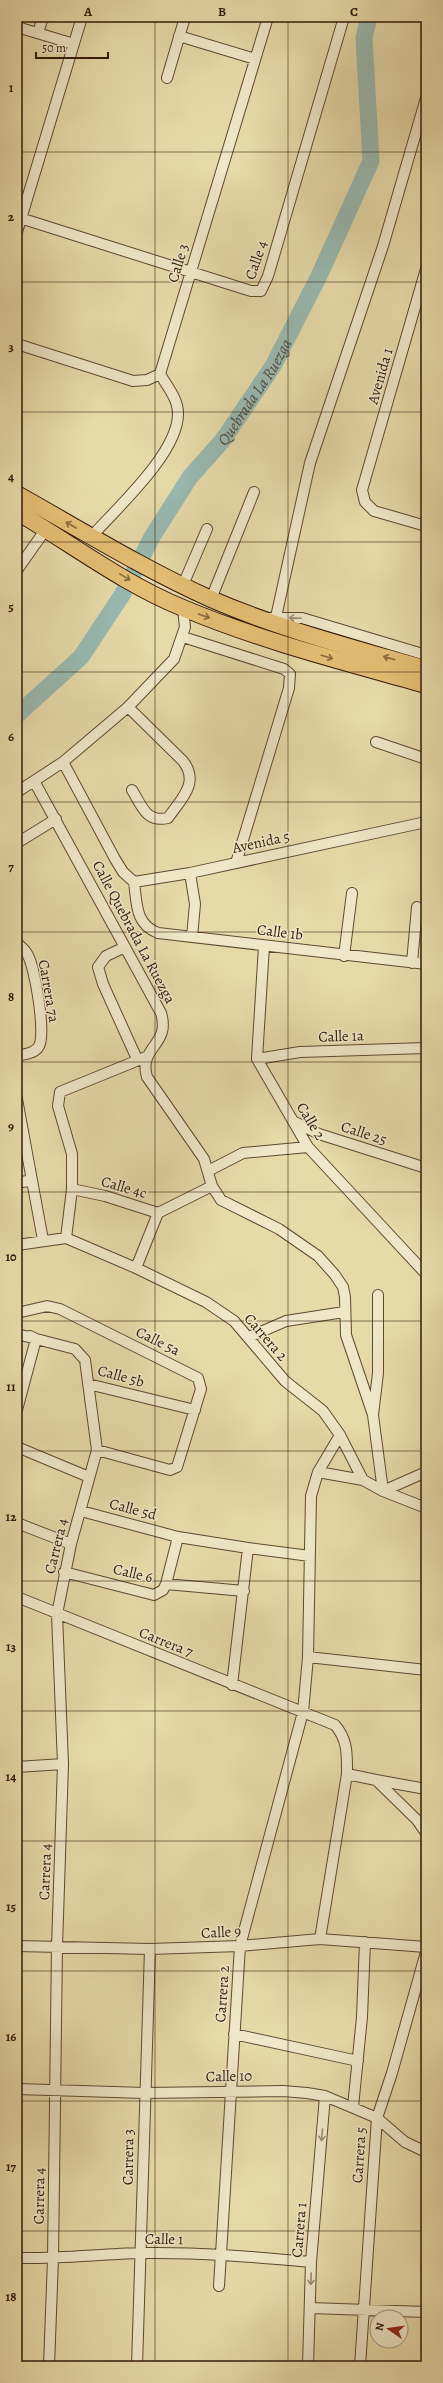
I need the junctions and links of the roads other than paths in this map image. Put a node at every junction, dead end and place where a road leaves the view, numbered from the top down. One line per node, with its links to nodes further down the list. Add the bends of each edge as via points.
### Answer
1 (43, 17): 7 (street)
2 (82, 17): 9 (street)
3 (185, 17): 8 (street)
4 (268, 17): 10 (street, Calle 3)
5 (344, 17): 16 (street, Calle 4, via 264,287 261,291 251,291)
6 (17, 27): 7 (street)
7 (38, 34): 9 (street)
8 (179, 36): 10 (street); 11 (street)
9 (74, 44): 13 (street)
10 (255, 59): 16 (street, Calle 3)
11 (167, 78)
12 (426, 98): 30 (street, via 383,246 310,464)
13 (19, 218): 14 (street); 16 (street, Calle 4)
14 (17, 232)
15 (426, 269): 22 (street, Avenida 1, via 362,490 365,502 374,511)
16 (191, 271): 18 (street, Calle 3)
17 (17, 344): 18 (street, via 133,381 147,380)
18 (160, 374): 25 (street, via 174,396 178,412 177,427 161,458)
19 (254, 492): 28 (street)
20 (17, 494): 25 (main road, one-way to 20)
21 (17, 512): 23 (main road)
22 (426, 526)
23 (46, 529): 26 (street); 29 (main road, one-way to 29, via 155,595)
24 (207, 529): 27 (street)
25 (99, 540): 27 (main road)
26 (17, 570)
27 (183, 585): 28 (main road)
28 (211, 599): 31 (main road)
29 (183, 608): 32 (street); 35 (main road, one-way to 35, via 276,642)
30 (276, 617): 31 (street); 33 (street, one-way to 30, via 302,618)
31 (259, 618): 34 (main road, one-way to 31)
32 (183, 637): 36 (street, via 174,659); 46 (street, via 284,669 290,674 289,688)
33 (426, 656)
34 (426, 669)
35 (426, 685)
36 (128, 707): 39 (street); 41 (street, via 183,761 191,776 188,789 168,818 159,820 149,817)
37 (376, 742): 38 (street)
38 (426, 759)
39 (63, 762): 40 (street); 48 (street, via 115,859 123,872)
40 (34, 781): 42 (street); 43 (street, Calle Quebrada La Ruezga)
41 (132, 790)
42 (17, 792)
43 (56, 819): 45 (street); 54 (street, Calle Quebrada La Ruezga)
44 (426, 822): 46 (street, Avenida 5)
45 (17, 843)
46 (236, 863): 47 (street, Avenida 5)
47 (190, 873): 48 (street, Avenida 5); 51 (street, via 196,904)
48 (134, 882): 51 (street, Calle 1b, via 139,914 148,929 158,933)
49 (352, 893): 55 (street)
50 (417, 907): 56 (street)
51 (192, 937): 53 (street, Calle 1b)
52 (17, 944): 59 (street, Carrera 7a, via 26,952 33,966 39,999 41,1036 39,1047 33,1052)
53 (264, 946): 55 (street, Calle 1b); 61 (street)
54 (125, 947): 60 (street, Calle Quebrada La Ruezga, via 165,1025 163,1034); 60 (street, via 106,956 98,967 103,984)
55 (344, 956): 56 (street, Calle 1b)
56 (412, 963): 57 (street, Calle 1b)
57 (426, 964)
58 (426, 1048): 61 (street, Calle 1a, via 300,1052)
59 (17, 1056)
60 (142, 1058): 67 (street, via 147,1077 204,1159); 71 (street, via 60,1092 58,1106 72,1154)
61 (257, 1059): 64 (street, Calle 2)
62 (17, 1099): 63 (street)
63 (19, 1119): 68 (street)
64 (295, 1122): 65 (street, Calle 2); 66 (street, Calle 25, via 319,1134)
65 (308, 1147): 67 (street, via 243,1152); 77 (street, Calle 2)
66 (426, 1168)
67 (208, 1171): 70 (street)
68 (32, 1180): 69 (street); 74 (street)
69 (17, 1183)
70 (212, 1186): 72 (street); 79 (street, via 221,1200 279,1229 318,1256 342,1287 345,1297)
71 (72, 1189): 72 (street, Calle 4c); 73 (street)
72 (158, 1212): 76 (street, Calle 4c)
73 (66, 1238): 74 (street, Carrera 2); 76 (street, Carrera 2)
74 (43, 1240): 75 (street, Carrera 2)
75 (17, 1245)
76 (136, 1268): 83 (street, Carrera 2, via 206,1302 234,1321)
77 (426, 1274)
78 (378, 1295): 88 (street, via 378,1373)
79 (344, 1312): 83 (street, via 286,1321); 88 (street, via 351,1355)
80 (17, 1313): 87 (street, Calle 5a, via 47,1306 60,1309 193,1374 198,1378 202,1389)
81 (17, 1328): 84 (street)
82 (17, 1334): 84 (street, Calle 5b)
83 (249, 1337): 89 (street, Carrera 2, via 285,1382 323,1411)
84 (36, 1339): 85 (street, Calle 5b, via 75,1349 80,1353 85,1360); 86 (street)
85 (88, 1384): 87 (street, Calle 5b); 91 (street, Carrera 4)
86 (17, 1410)
87 (195, 1410): 91 (street, Calle 5a, via 177,1467 170,1470)
88 (373, 1415): 96 (street)
89 (340, 1435): 92 (street, Carrera 2); 95 (street, Carrera 2)
90 (17, 1447): 94 (street)
91 (97, 1450): 94 (street, Carrera 4)
92 (318, 1472): 95 (street); 103 (street, Carrera 2, via 311,1496)
93 (426, 1472): 96 (street)
94 (89, 1478): 98 (street, Carrera 4)
95 (363, 1480): 96 (street)
96 (383, 1491): 97 (street)
97 (426, 1508)
98 (81, 1511): 100 (street, Calle 5d); 101 (street, Carrera 4)
99 (17, 1522): 101 (street)
100 (178, 1537): 102 (street, Calle 5d); 105 (street, Calle 6)
101 (71, 1544): 104 (street, Carrera 4)
102 (248, 1548): 103 (street, Calle 5d); 106 (street)
103 (310, 1556): 109 (street, Carrera 2)
104 (64, 1572): 105 (street, Calle 6, via 154,1595 163,1590); 108 (street, Carrera 4)
105 (166, 1584): 106 (street)
106 (244, 1591): 111 (street)
107 (17, 1598): 108 (street, Carrera 7)
108 (57, 1614): 111 (street, Carrera 7); 113 (street, Carrera 4)
109 (308, 1657): 110 (street); 112 (street, Carrera 2)
110 (426, 1670)
111 (232, 1685): 112 (street, Carrera 7)
112 (303, 1712): 115 (street, Carrera 7, via 335,1725 343,1734 348,1749); 122 (street, Carrera 2)
113 (63, 1764): 114 (street); 124 (street, Carrera 4)
114 (17, 1767)
115 (347, 1774): 116 (street); 119 (street, Carrera 7)
116 (376, 1780): 117 (street); 118 (street, via 417,1820)
117 (426, 1789)
118 (426, 1833)
119 (320, 1938): 120 (street, Calle 9); 122 (street, Calle 9)
120 (365, 1942): 123 (street, Calle 9); 128 (street)
121 (17, 1946): 124 (street, Calle 9)
122 (240, 1946): 125 (street, Calle 9); 127 (street, Carrera 2)
123 (426, 1947)
124 (57, 1948): 125 (street, Calle 9); 130 (street, Carrera 4)
125 (150, 1949): 132 (street, Carrera 3)
126 (426, 1952): 135 (street, Carrera 5)
127 (234, 2034): 128 (street); 131 (street, Carrera 2)
128 (358, 2061): 134 (street)
129 (17, 2089): 130 (street, Calle 10)
130 (56, 2091): 132 (street, Calle 10); 140 (street, Carrera 4)
131 (232, 2091): 132 (street, Calle 10); 133 (street, Calle 10, via 283,2091); 138 (street, Carrera 2)
132 (145, 2093): 137 (street, Carrera 3)
133 (325, 2096): 134 (street, Calle 10); 141 (street, Carrera 1, one-way to 141)
134 (353, 2107): 135 (street, Calle 10)
135 (377, 2118): 136 (street, Calle 10, via 405,2142); 144 (street, Carrera 5)
136 (426, 2152)
137 (141, 2253): 138 (street, Calle 1); 140 (street, Calle 1); 147 (street, Carrera 3)
138 (222, 2255): 141 (street, Calle 1); 142 (street, Carrera 2)
139 (17, 2258): 140 (street, Calle 1)
140 (53, 2259): 146 (street, Carrera 4)
141 (311, 2262): 143 (street, Carrera 1, one-way to 143)
142 (219, 2286)
143 (310, 2308): 144 (street); 148 (street, Carrera 1)
144 (364, 2311): 145 (street); 149 (street, Carrera 5)
145 (426, 2312)
146 (49, 2366)
147 (137, 2366)
148 (308, 2366)
149 (360, 2366)

